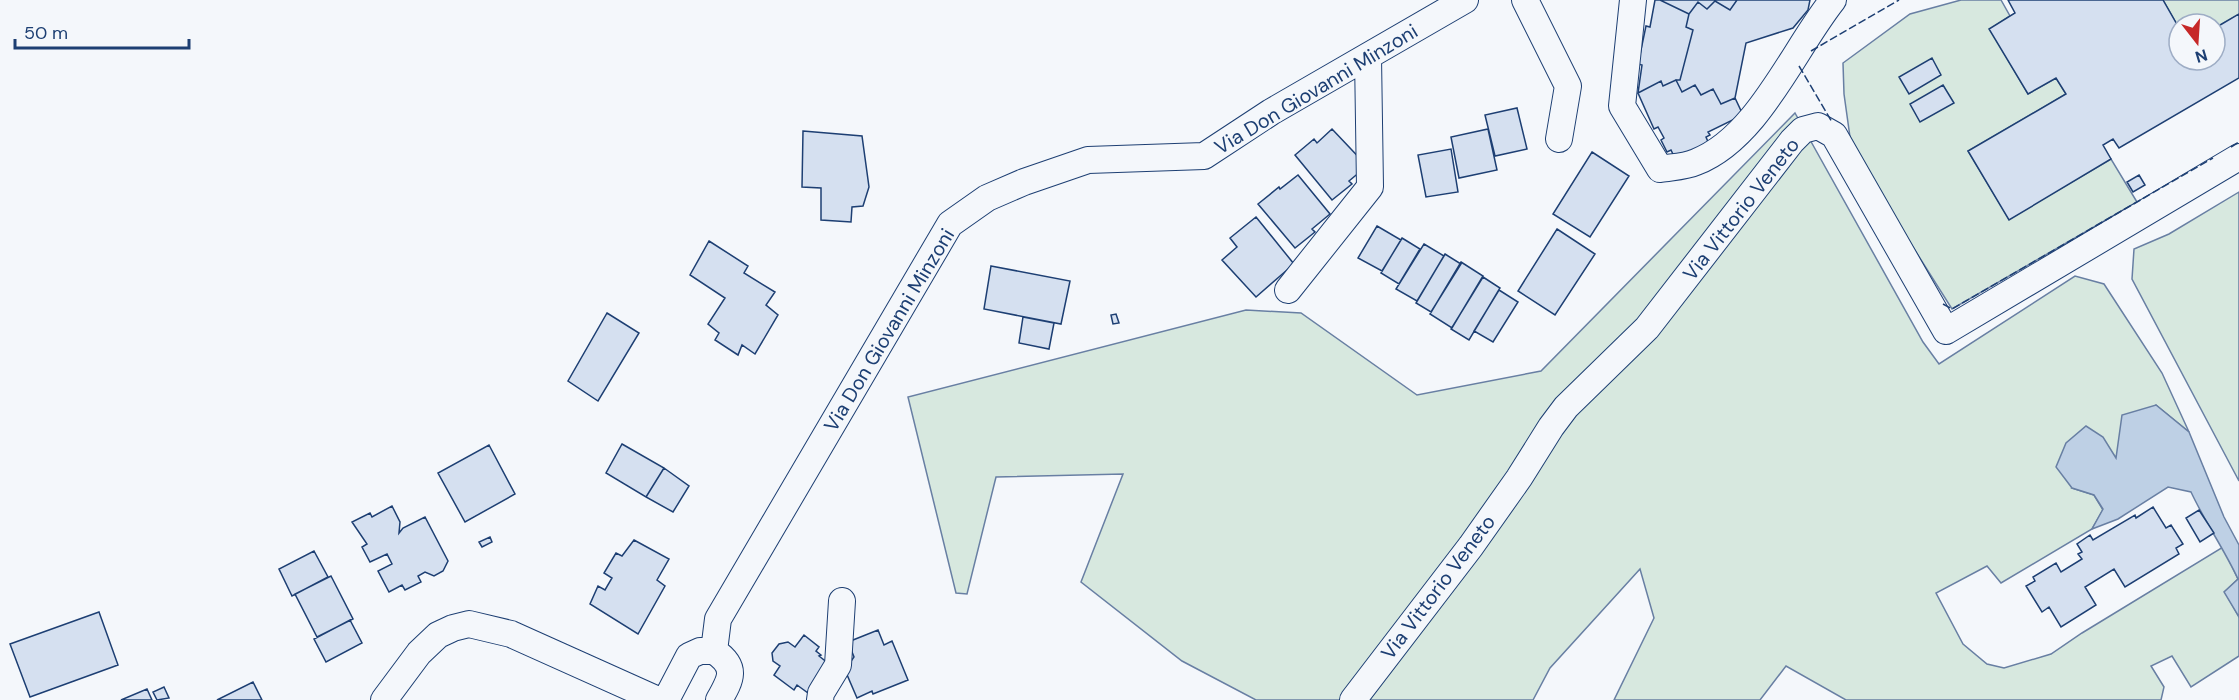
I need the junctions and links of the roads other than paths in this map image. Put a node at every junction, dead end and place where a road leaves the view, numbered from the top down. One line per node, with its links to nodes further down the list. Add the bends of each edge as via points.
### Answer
1 (1465, 0): 5 (street, Via Don Giovanni Minzoni)
2 (1525, 0): 6 (street, via 1568,86)
3 (1633, 0): 4 (street, via 1622,106 1660,169 1695,162 1728,144 1766,102)
4 (1833, 0)
5 (1368, 57): 8 (street, via 1370,187); 10 (street, Via Don Giovanni Minzoni, via 1271,112 1204,156 1088,160 987,198 950,224 718,619)
6 (1559, 139)
7 (2239, 157): 16 (street, Via Vittorio Veneto, via 1946,331 1834,135 1818,126 1803,130 1647,328 1566,407 1471,546)
8 (1288, 290)
9 (842, 601): 15 (street, via 838,665)
10 (714, 651): 13 (street, via 689,656); 14 (street, via 729,665 731,676)
11 (384, 700): 12 (street, via 419,653 438,635 469,624 511,634)
12 (658, 700)
13 (666, 700)
14 (719, 700)
15 (820, 700)
16 (1353, 700)

